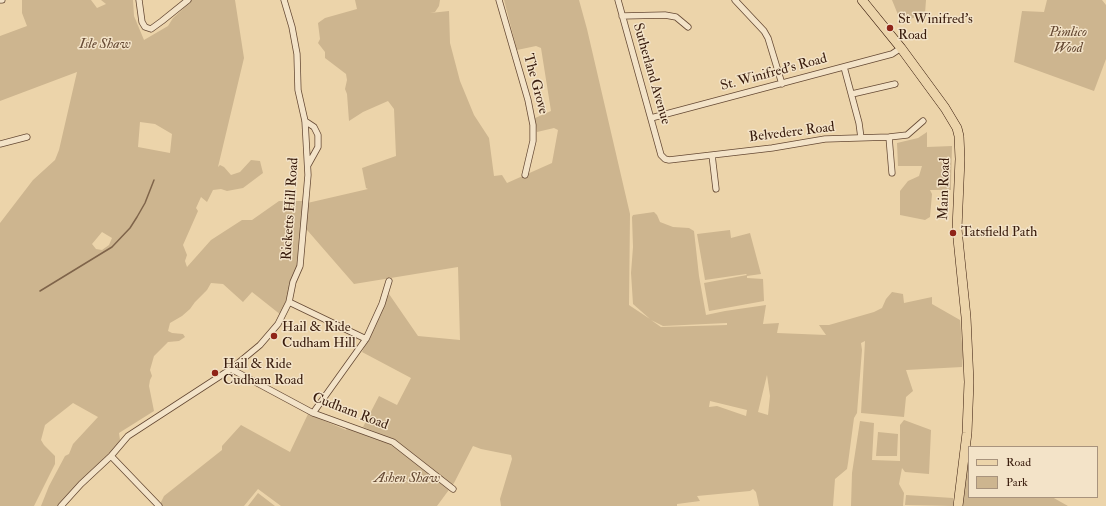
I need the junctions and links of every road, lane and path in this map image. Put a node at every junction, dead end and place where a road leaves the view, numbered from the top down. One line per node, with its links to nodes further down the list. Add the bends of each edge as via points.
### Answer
1 (139, 0): 2 (street, via 142,22 145,27 151,29)
2 (188, 0)
3 (284, 0): 16 (street, Ricketts Hill Road, via 297,54 298,90)
4 (499, 0): 26 (street, The Grove, via 533,125 533,141)
5 (618, 0): 8 (street, Sutherland Avenue)
6 (735, 0): 12 (street, via 768,38)
7 (862, 0): 10 (main road, Main Road)
8 (622, 16): 9 (street, via 665,15 676,17); 15 (street, Sutherland Avenue)
9 (688, 27)
10 (901, 48): 11 (street, St. Winifred's Road, via 892,54); 37 (main road, Main Road, via 945,108 959,136 957,229 966,317 969,389 967,433)
11 (844, 67): 12 (street, St. Winifred's Road); 14 (street)
12 (782, 84): 15 (street, St. Winifred's Road)
13 (895, 84): 14 (street)
14 (852, 94): 20 (street)
15 (651, 118): 22 (street, Sutherland Avenue)
16 (305, 121): 24 (street, Ricketts Hill Road); 24 (street, via 314,127 318,135 318,147)
17 (923, 121): 19 (street, Belvedere Road, via 907,135)
18 (27, 136): 21 (street)
19 (889, 137): 20 (street, Belvedere Road); 25 (street)
20 (861, 138): 23 (street, Belvedere Road, via 825,139)
21 (0, 144)
22 (661, 155): 23 (street, Belvedere Road, via 669,160)
23 (712, 155): 27 (street)
24 (307, 166): 29 (street, Ricketts Hill Road, via 300,266 293,282)
25 (892, 173)
26 (525, 175)
27 (716, 189)
28 (389, 281): 30 (street)
29 (289, 302): 30 (street); 31 (street, Ricketts Hill Road, via 278,324 260,345)
30 (366, 339): 32 (street)
31 (231, 369): 32 (street, Cudham Road); 33 (street, Ricketts Hill Road, via 128,436)
32 (313, 413): 34 (street, Cudham Road, via 394,442)
33 (111, 456): 35 (street, Ricketts Hill Road); 36 (street)
34 (453, 489)
35 (61, 506)
36 (159, 506)
37 (958, 506)

